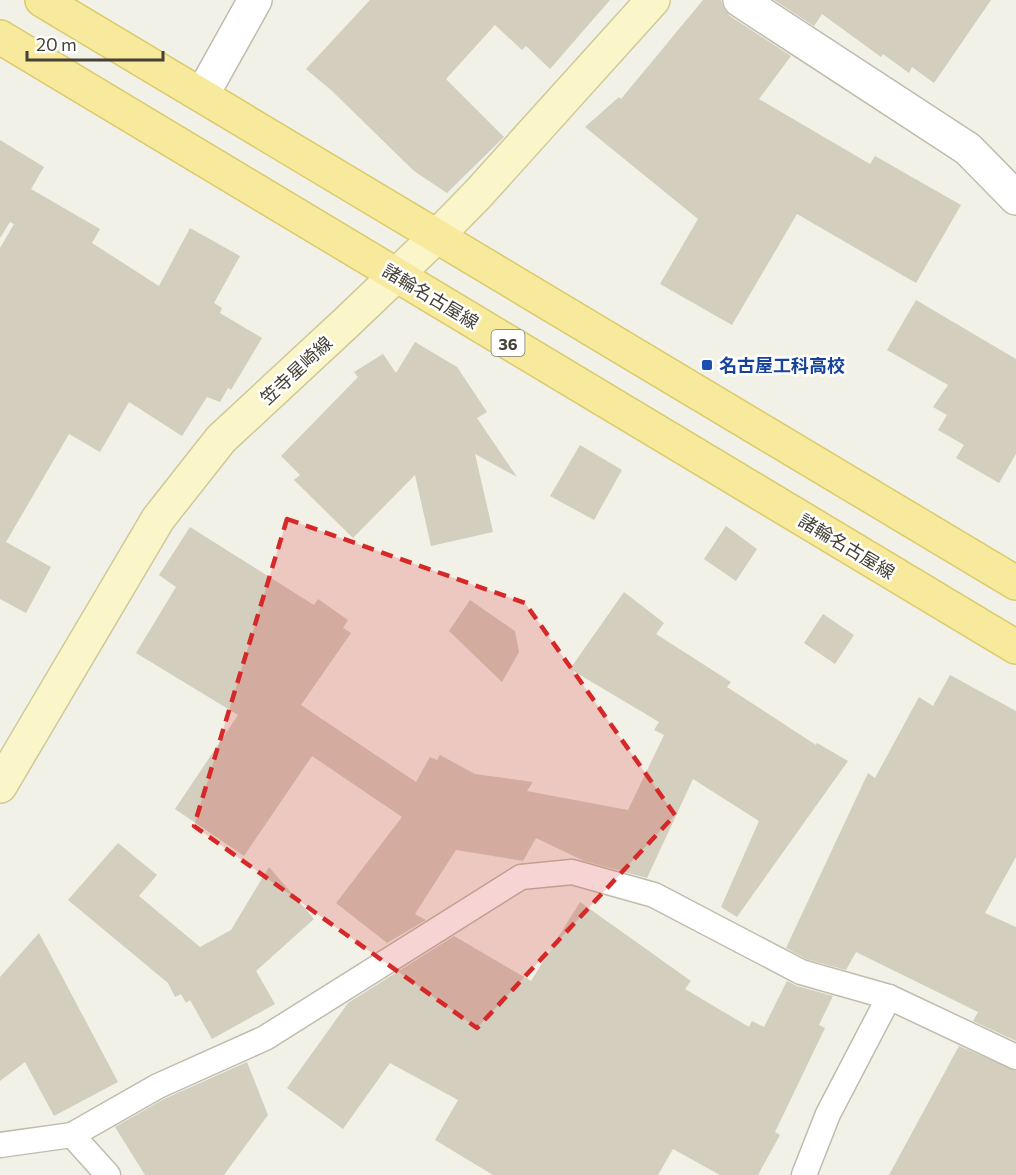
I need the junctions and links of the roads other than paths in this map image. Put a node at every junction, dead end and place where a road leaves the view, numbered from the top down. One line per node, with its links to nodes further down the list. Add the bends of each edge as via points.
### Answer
1 (42, 0): 6 (main road)
2 (255, 0): 6 (street)
3 (653, 0): 8 (main road, 笠寺星崎線)
4 (740, 0): 7 (street, via 968,149)
5 (0, 37): 9 (main road, 諸輪名古屋線 / 36)
6 (202, 94): 8 (main road)
7 (1016, 198)
8 (436, 237): 9 (main road, 笠寺星崎線); 10 (main road)
9 (396, 275): 11 (main road, 諸輪名古屋線 / 36); 12 (main road, 笠寺星崎線, via 221,439 158,519)
10 (1016, 583)
11 (1016, 648)
12 (0, 786)
13 (889, 997): 14 (lane); 15 (lane, via 801,972 654,895 572,872 521,876 265,1038 158,1086); 18 (lane, via 828,1114)
14 (1016, 1057)
15 (72, 1135): 16 (lane); 17 (lane)
16 (0, 1145)
17 (108, 1175)
18 (804, 1175)

